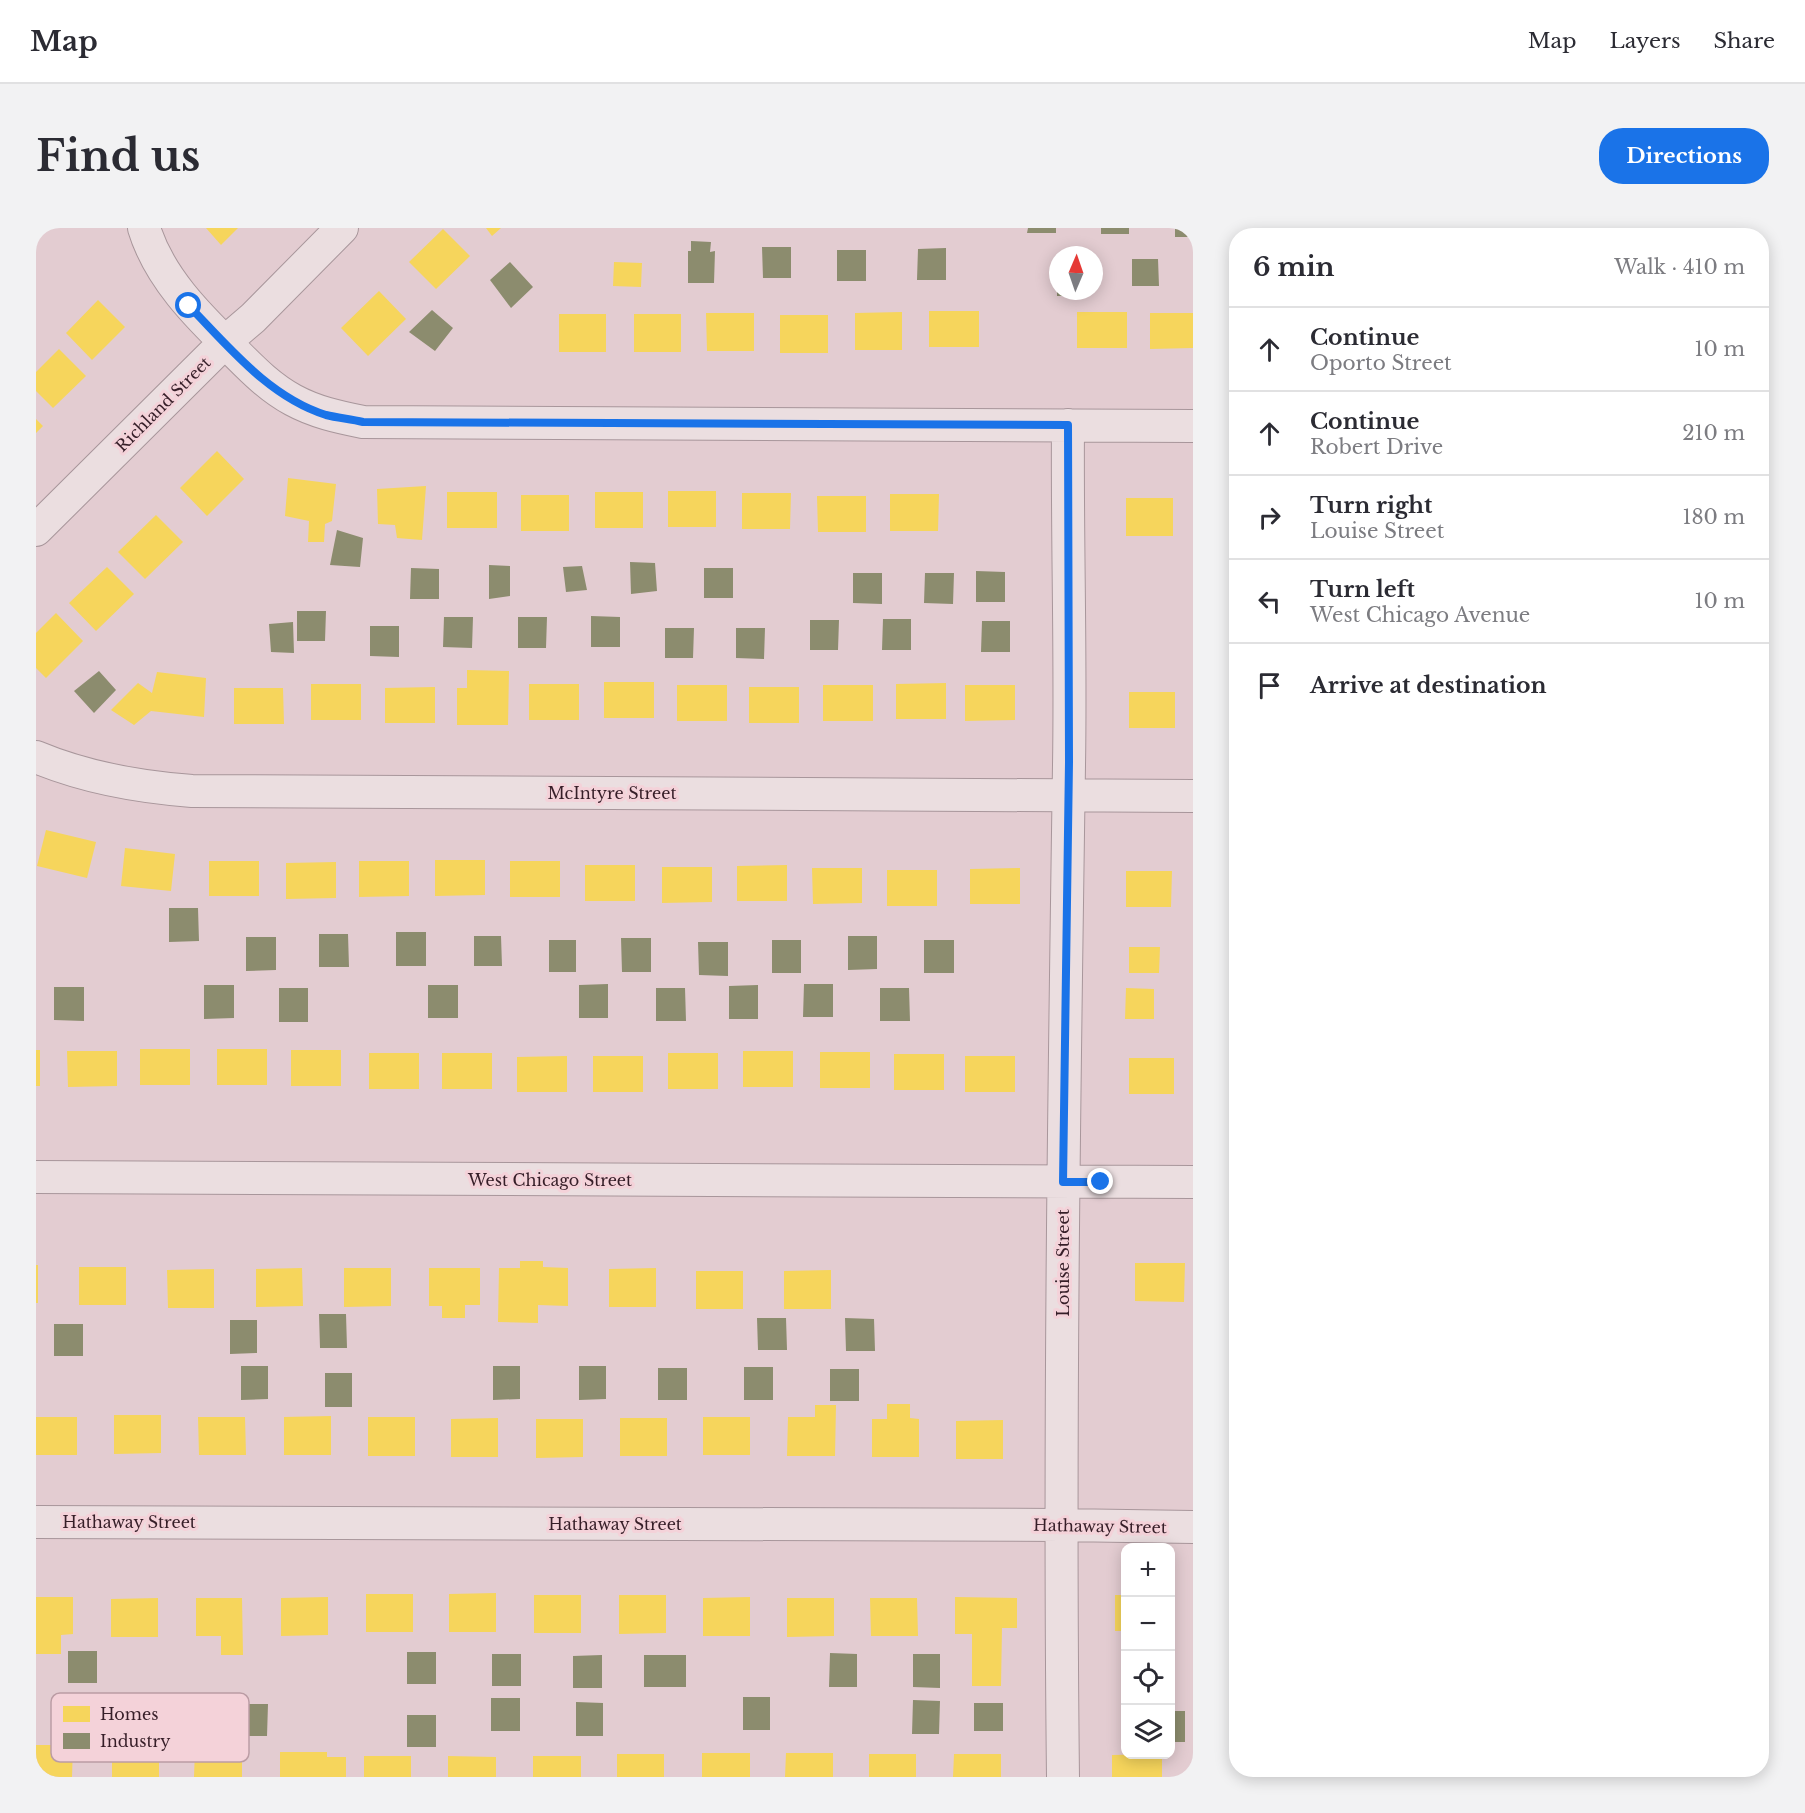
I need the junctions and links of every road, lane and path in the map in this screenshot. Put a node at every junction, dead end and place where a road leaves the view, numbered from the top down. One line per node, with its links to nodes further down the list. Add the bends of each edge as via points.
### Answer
1 (144, 228): 3 (street, via 164,272 189,306)
2 (342, 228): 3 (street, Richland Street)
3 (225, 342): 4 (street, via 262,379 292,400 326,415 363,422); 6 (street, Richland Street)
4 (1068, 425): 5 (street); 8 (street, Louise Street)
5 (1193, 426)
6 (36, 530)
7 (36, 757): 8 (street, McIntyre Street, via 123,783 192,791)
8 (1068, 795): 9 (street, McIntyre Street); 11 (street, Louise Street)
9 (1193, 796)
10 (36, 1177): 11 (street, West Chicago Street)
11 (1063, 1182): 12 (street, West Chicago Street); 14 (street, Louise Street)
12 (1193, 1182)
13 (36, 1522): 14 (street, Hathaway Street)
14 (1061, 1525): 15 (street, Hathaway Street); 16 (street, Louise Street)
15 (1193, 1527)
16 (1063, 1777)

